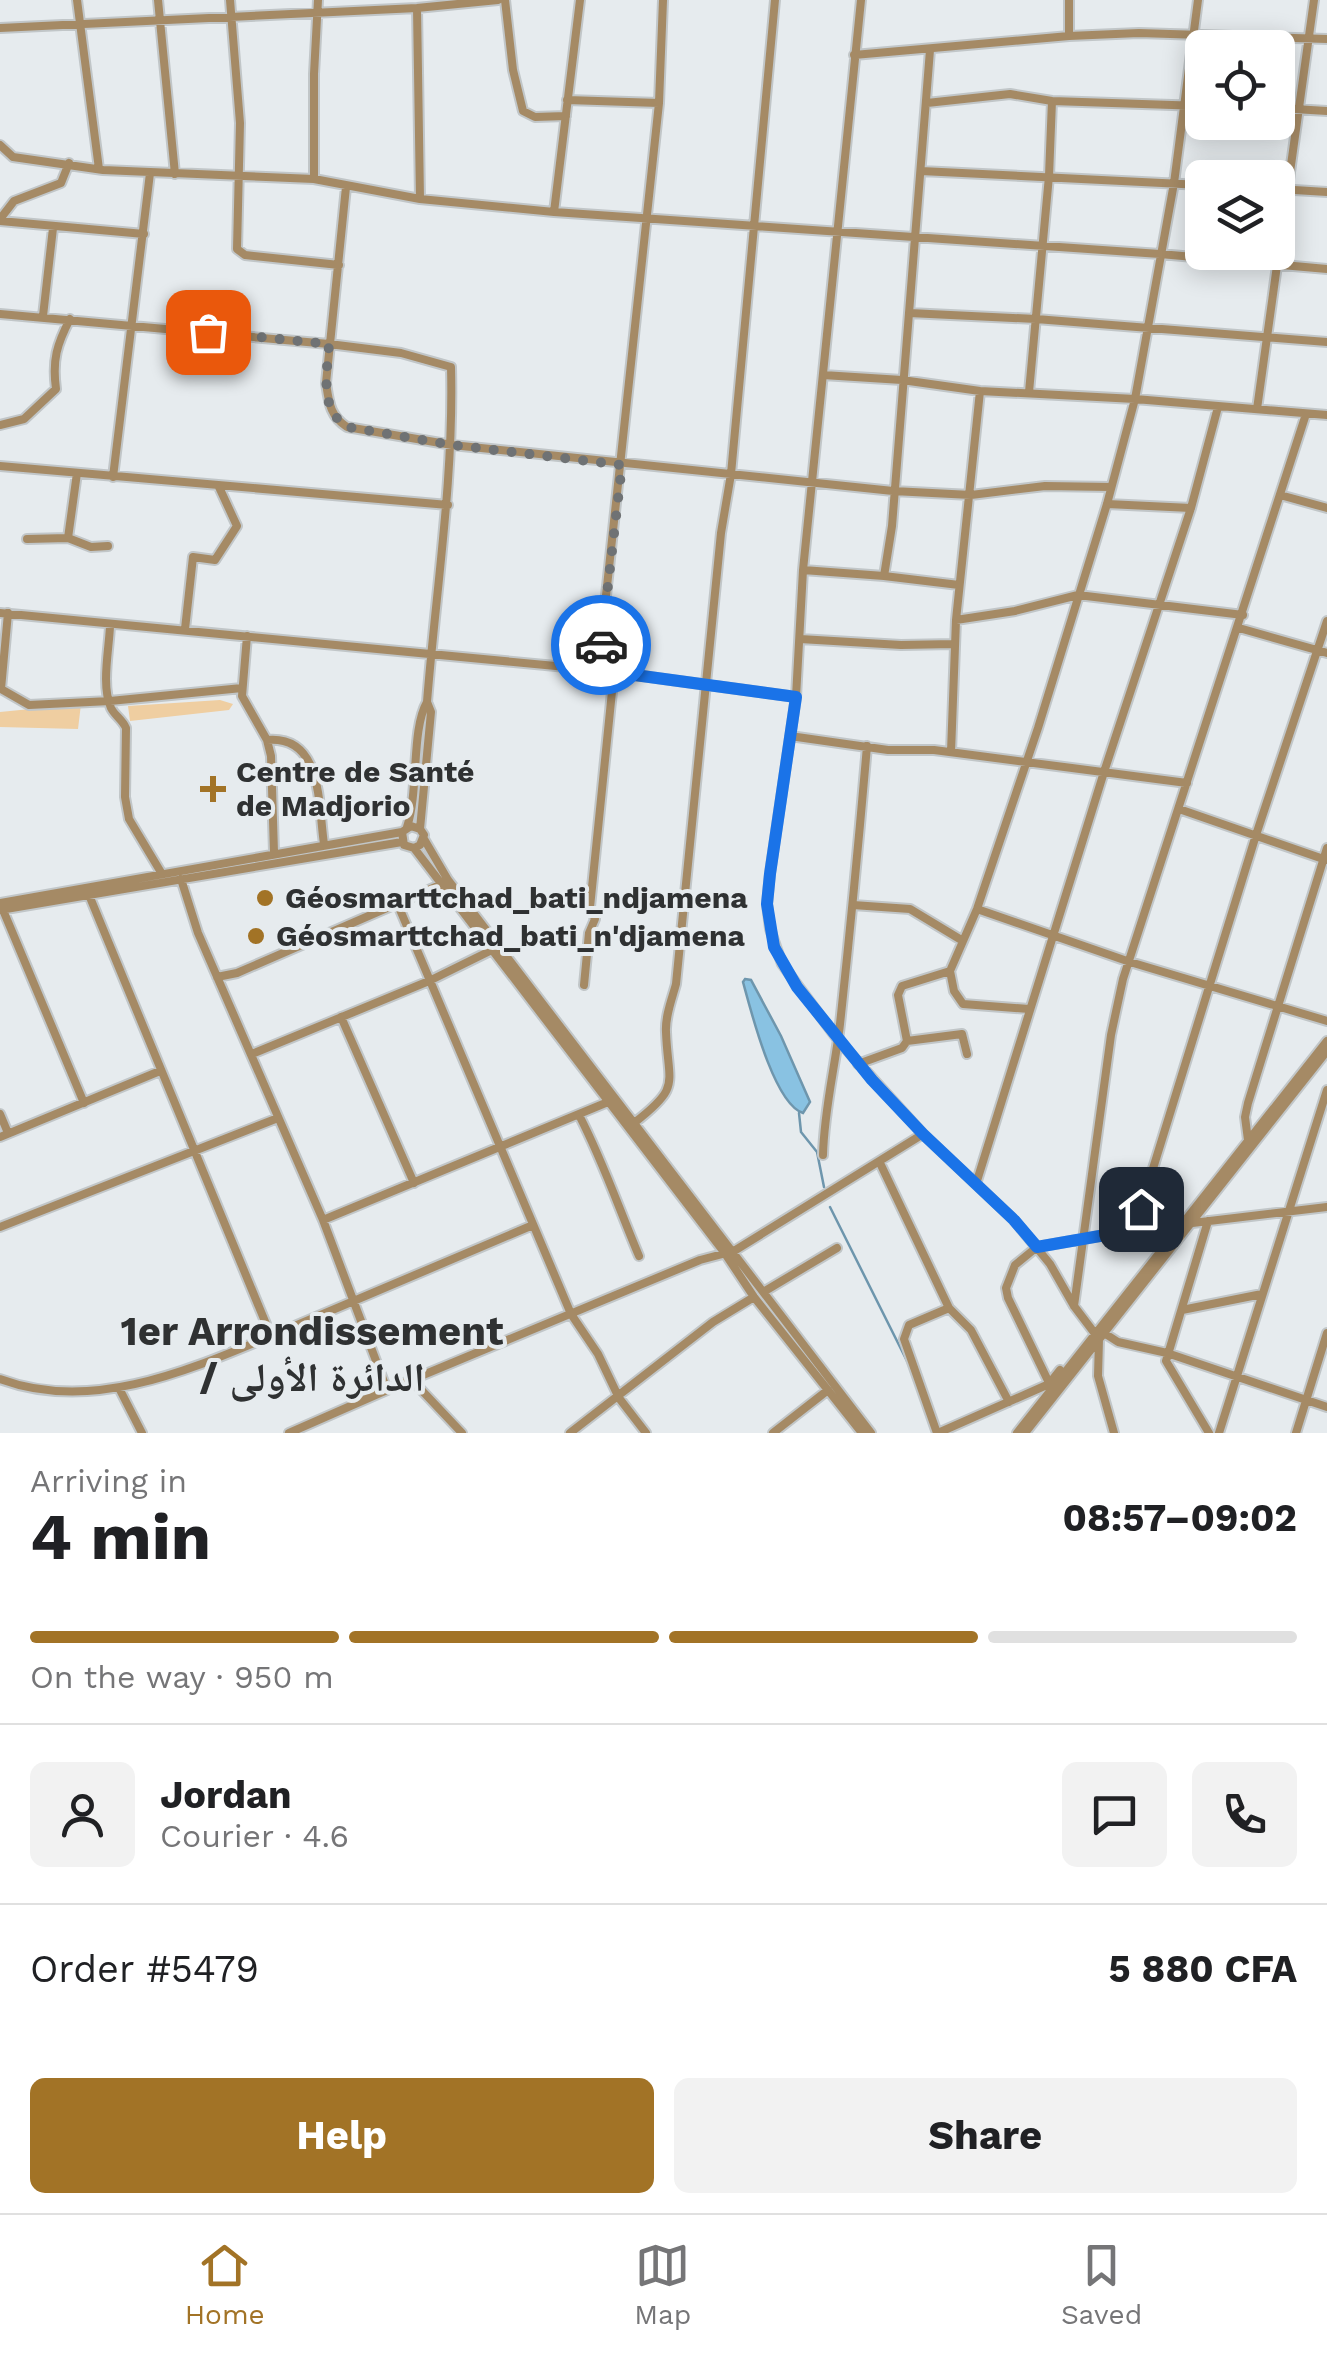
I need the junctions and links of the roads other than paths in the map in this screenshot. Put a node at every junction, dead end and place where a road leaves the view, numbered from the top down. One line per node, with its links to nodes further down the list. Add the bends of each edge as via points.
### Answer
1 (77, 0): 18 (street)
2 (158, 0): 17 (street)
3 (230, 0): 16 (street)
4 (318, 0): 15 (street)
5 (502, 0): 13 (street); 37 (street, via 523,111)
6 (580, 0): 29 (street)
7 (663, 0): 31 (street)
8 (775, 0): 59 (street)
9 (861, 0): 27 (street)
10 (1069, 0): 22 (street)
11 (1198, 0): 20 (street)
12 (1314, 0): 24 (street)
13 (433, 3): 14 (street)
14 (417, 8): 15 (street); 53 (street)
15 (318, 12): 16 (street); 47 (street)
16 (232, 16): 17 (street); 45 (street)
17 (162, 18): 18 (street); 44 (street)
18 (82, 26): 19 (street); 41 (street)
19 (0, 28)
20 (1195, 30)
21 (1185, 35): 22 (street)
22 (1069, 36): 26 (street)
23 (1295, 39): 24 (street)
24 (1309, 39): 25 (street); 35 (street)
25 (1327, 39)
26 (930, 50): 27 (street); 32 (street)
27 (854, 55): 61 (street)
28 (1185, 99): 33 (street)
29 (567, 100): 31 (street); 37 (street)
30 (1052, 101): 32 (street, via 993,94); 33 (street); 46 (street)
31 (658, 103): 57 (street)
32 (927, 103): 42 (street)
33 (1184, 106): 48 (street)
34 (1295, 109): 35 (street)
35 (1299, 109): 36 (street); 39 (street)
36 (1327, 110)
37 (566, 116): 56 (street)
38 (0, 144): 40 (street, via 13,157)
39 (1289, 160)
40 (69, 163): 41 (street); 54 (street, via 62,183)
41 (99, 169): 43 (street)
42 (921, 170): 46 (street); 63 (street)
43 (150, 173): 44 (street); 62 (street)
44 (175, 174): 45 (street)
45 (240, 176): 47 (street); 67 (street, via 240,252)
46 (1049, 176): 48 (street); 64 (street)
47 (314, 179): 50 (street)
48 (1174, 183): 49 (street); 65 (street)
49 (1185, 184)
50 (346, 187): 53 (street); 67 (street)
51 (1295, 190): 52 (street)
52 (1327, 192)
53 (420, 199): 56 (street)
54 (14, 202): 55 (street); 58 (street)
55 (0, 204)
56 (554, 212): 57 (street)
57 (648, 218): 59 (street); 92 (street)
58 (0, 220): 60 (street)
59 (754, 226): 61 (street); 95 (street)
60 (53, 228): 62 (street); 73 (street)
61 (838, 232): 63 (street); 81 (street)
62 (144, 234): 76 (street)
63 (917, 238): 64 (street); 72 (street)
64 (1041, 247): 65 (street); 75 (street)
65 (1160, 254): 66 (street); 77 (street)
66 (1185, 257)
67 (340, 264): 80 (street)
68 (1295, 267): 69 (street)
69 (1327, 269)
70 (1276, 270): 78 (street)
71 (0, 314): 73 (street)
72 (910, 314): 75 (street); 82 (street)
73 (43, 316): 74 (street)
74 (70, 320): 76 (street); 90 (street, via 55,347 56,389 24,420)
75 (1036, 320): 77 (street); 84 (street)
76 (129, 324): 80 (street); 96 (street)
77 (1146, 328): 78 (street); 85 (street)
78 (1267, 337): 79 (street); 87 (street)
79 (1327, 342)
80 (329, 344): 91 (street, via 326,383 336,420); 91 (street, via 450,367)
81 (824, 374): 82 (street); 97 (street)
82 (902, 380): 83 (street); 100 (street)
83 (980, 391): 84 (street); 102 (street)
84 (1029, 392): 85 (street)
85 (1135, 399): 86 (street); 99 (street)
86 (1218, 407): 87 (street); 105 (street)
87 (1257, 409): 88 (street)
88 (1306, 414): 89 (street); 101 (street)
89 (1327, 416)
90 (0, 425)
91 (452, 445): 92 (street); 104 (street)
92 (622, 465): 95 (street); 127 (street)
93 (0, 466): 94 (street)
94 (77, 474): 96 (street); 107 (street)
95 (731, 474): 97 (street); 129 (street)
96 (113, 477): 98 (street)
97 (812, 482): 100 (street); 110 (street)
98 (219, 487): 104 (street); 121 (street, via 237,526 215,560 193,557)
99 (1111, 488): 102 (street, via 1045,486); 103 (street)
100 (893, 491): 102 (street); 111 (street)
101 (1280, 494): 106 (street); 116 (street)
102 (971, 495): 112 (street)
103 (1106, 504): 105 (street); 113 (street)
104 (448, 505): 126 (street)
105 (1192, 508): 114 (street)
106 (1327, 508)
107 (68, 538): 108 (street); 109 (street)
108 (27, 539)
109 (108, 546)
110 (803, 570): 111 (street); 123 (street)
111 (884, 576): 112 (street)
112 (959, 585): 117 (street)
113 (1078, 595): 114 (street); 117 (street); 138 (street)
114 (1158, 603): 116 (street); 139 (street)
115 (4, 613): 119 (street); 132 (street, via 1,690 29,705)
116 (1243, 616): 120 (street)
117 (956, 620): 124 (street)
118 (1327, 621): 125 (street)
119 (110, 626): 121 (street); 132 (street)
120 (1238, 628): 125 (street); 140 (street)
121 (185, 629): 122 (street)
122 (247, 636): 126 (street); 130 (street)
123 (800, 639): 124 (street); 131 (street)
124 (954, 644): 137 (street)
125 (1323, 652): 144 (street)
126 (432, 656): 127 (street); 133 (street)
127 (598, 670): 128 (street)
128 (614, 672): 129 (street); 165 (street)
129 (706, 685): 131 (street); 185 (street, via 676,984 665,1030 671,1081 660,1104)
130 (242, 688): 132 (street); 135 (street)
131 (796, 697): 134 (street)
132 (110, 701): 150 (street, via 126,728 129,819)
133 (427, 702): 142 (street); 143 (street)
134 (790, 736): 136 (street); 171 (street, via 770,874 770,929 782,964)
135 (268, 740): 145 (street, via 292,743 312,765); 148 (street)
136 (867, 746): 137 (street); 155 (street)
137 (951, 752): 138 (street)
138 (1024, 762): 139 (street); 157 (street)
139 (1104, 772): 140 (street); 158 (street)
140 (1187, 783): 141 (street)
141 (1179, 809): 144 (street); 161 (street)
142 (404, 833): 143 (street); 145 (street); 146 (street); 151 (street)
143 (422, 834): 146 (street); 160 (street)
144 (1256, 835): 149 (street); 166 (street)
145 (324, 844): 148 (street)
146 (414, 848): 152 (street)
147 (1327, 848): 149 (street)
148 (274, 852): 150 (street)
149 (1325, 860): 167 (street)
150 (162, 874): 156 (street)
151 (181, 879): 153 (street); 163 (street)
152 (440, 885): 154 (street); 160 (street)
153 (89, 895): 156 (street); 178 (street)
154 (398, 904): 163 (street); 164 (street)
155 (853, 904): 159 (street, via 910,908); 171 (street)
156 (1, 908): 181 (street)
157 (977, 909): 158 (street); 159 (street)
158 (1053, 935): 161 (street); 168 (street)
159 (963, 941): 162 (street)
160 (496, 948): 164 (street); 180 (street); 185 (street)
161 (1130, 962): 166 (street); 203 (street, via 1112,1035)
162 (950, 971): 168 (street, via 964,1004); 172 (street, via 902,986)
163 (217, 976): 175 (street)
164 (429, 981): 169 (street); 189 (street)
165 (584, 985)
166 (1210, 986): 167 (street); 202 (street)
167 (1278, 1006): 170 (street); 188 (street, via 1244,1118)
168 (1029, 1009): 194 (street)
169 (341, 1017): 175 (street); 193 (street)
170 (1327, 1021)
171 (838, 1040): 177 (street); 191 (street)
172 (907, 1041): 176 (street, via 962,1034); 177 (street)
173 (1327, 1041): 188 (street)
174 (1327, 1051): 199 (street)
175 (252, 1054): 184 (street)
176 (967, 1054)
177 (858, 1064): 186 (street)
178 (160, 1071): 181 (street); 190 (street)
179 (1327, 1090): 196 (street)
180 (608, 1102): 183 (street); 207 (street)
181 (84, 1104): 187 (street)
182 (0, 1114): 187 (street)
183 (580, 1115): 189 (street); 208 (street)
184 (278, 1118): 190 (street); 197 (street)
185 (634, 1124): 206 (street)
186 (923, 1134): 192 (street); 194 (street)
187 (4, 1135)
188 (1248, 1140): 199 (street)
189 (500, 1146): 193 (street); 200 (street)
190 (194, 1149): 201 (street); 219 (street)
191 (823, 1154)
192 (880, 1163): 206 (street); 214 (street)
193 (414, 1183): 197 (street)
194 (976, 1184): 204 (street)
195 (1327, 1207): 196 (street)
196 (1289, 1212): 198 (street); 210 (street)
197 (323, 1220): 212 (street)
198 (1208, 1222): 199 (street); 215 (street)
199 (1186, 1224): 202 (street); 218 (street)
200 (533, 1225): 212 (street); 216 (street)
201 (0, 1227)
202 (1134, 1230): 203 (street)
203 (1083, 1239): 204 (street); 213 (street)
204 (1037, 1247): 213 (street); 224 (street, via 1015,1264 1006,1288)
205 (837, 1248): 209 (street)
206 (734, 1251): 207 (street); 209 (street)
207 (724, 1252): 211 (street); 216 (street)
208 (639, 1256)
209 (765, 1291): 239 (street)
210 (1262, 1294): 215 (street); 221 (street)
211 (754, 1297): 227 (street); 228 (street)
212 (356, 1300): 219 (street); 226 (street)
213 (1074, 1306): 218 (street)
214 (949, 1308): 230 (street, via 972,1330); 240 (street, via 908,1325 904,1339)
215 (1182, 1310): 220 (street)
216 (571, 1314): 223 (street); 228 (street)
217 (1327, 1333): 229 (street)
218 (1097, 1335): 220 (street); 224 (street); 242 (street); 243 (street, via 1098,1376)
219 (271, 1336): 225 (street)
220 (1167, 1353): 221 (street); 244 (street, via 1166,1365)
221 (1236, 1378): 229 (street); 245 (street)
222 (0, 1380): 225 (street, via 50,1392)
223 (412, 1380): 226 (street); 234 (street)
224 (1050, 1386): 230 (street); 241 (street)
225 (119, 1388): 232 (street)
226 (387, 1390): 233 (street)
227 (828, 1390): 237 (street); 238 (street)
228 (619, 1398): 235 (street); 236 (street)
229 (1306, 1401): 231 (street); 246 (street)
230 (1010, 1402): 240 (street)
231 (1327, 1407)
232 (142, 1433)
233 (289, 1433)
234 (462, 1433)
235 (570, 1433)
236 (646, 1433)
237 (773, 1433)
238 (862, 1433)
239 (872, 1433)
240 (938, 1433)
241 (1016, 1433)
242 (1026, 1433)
243 (1114, 1433)
244 (1209, 1433)
245 (1219, 1433)
246 (1296, 1433)

